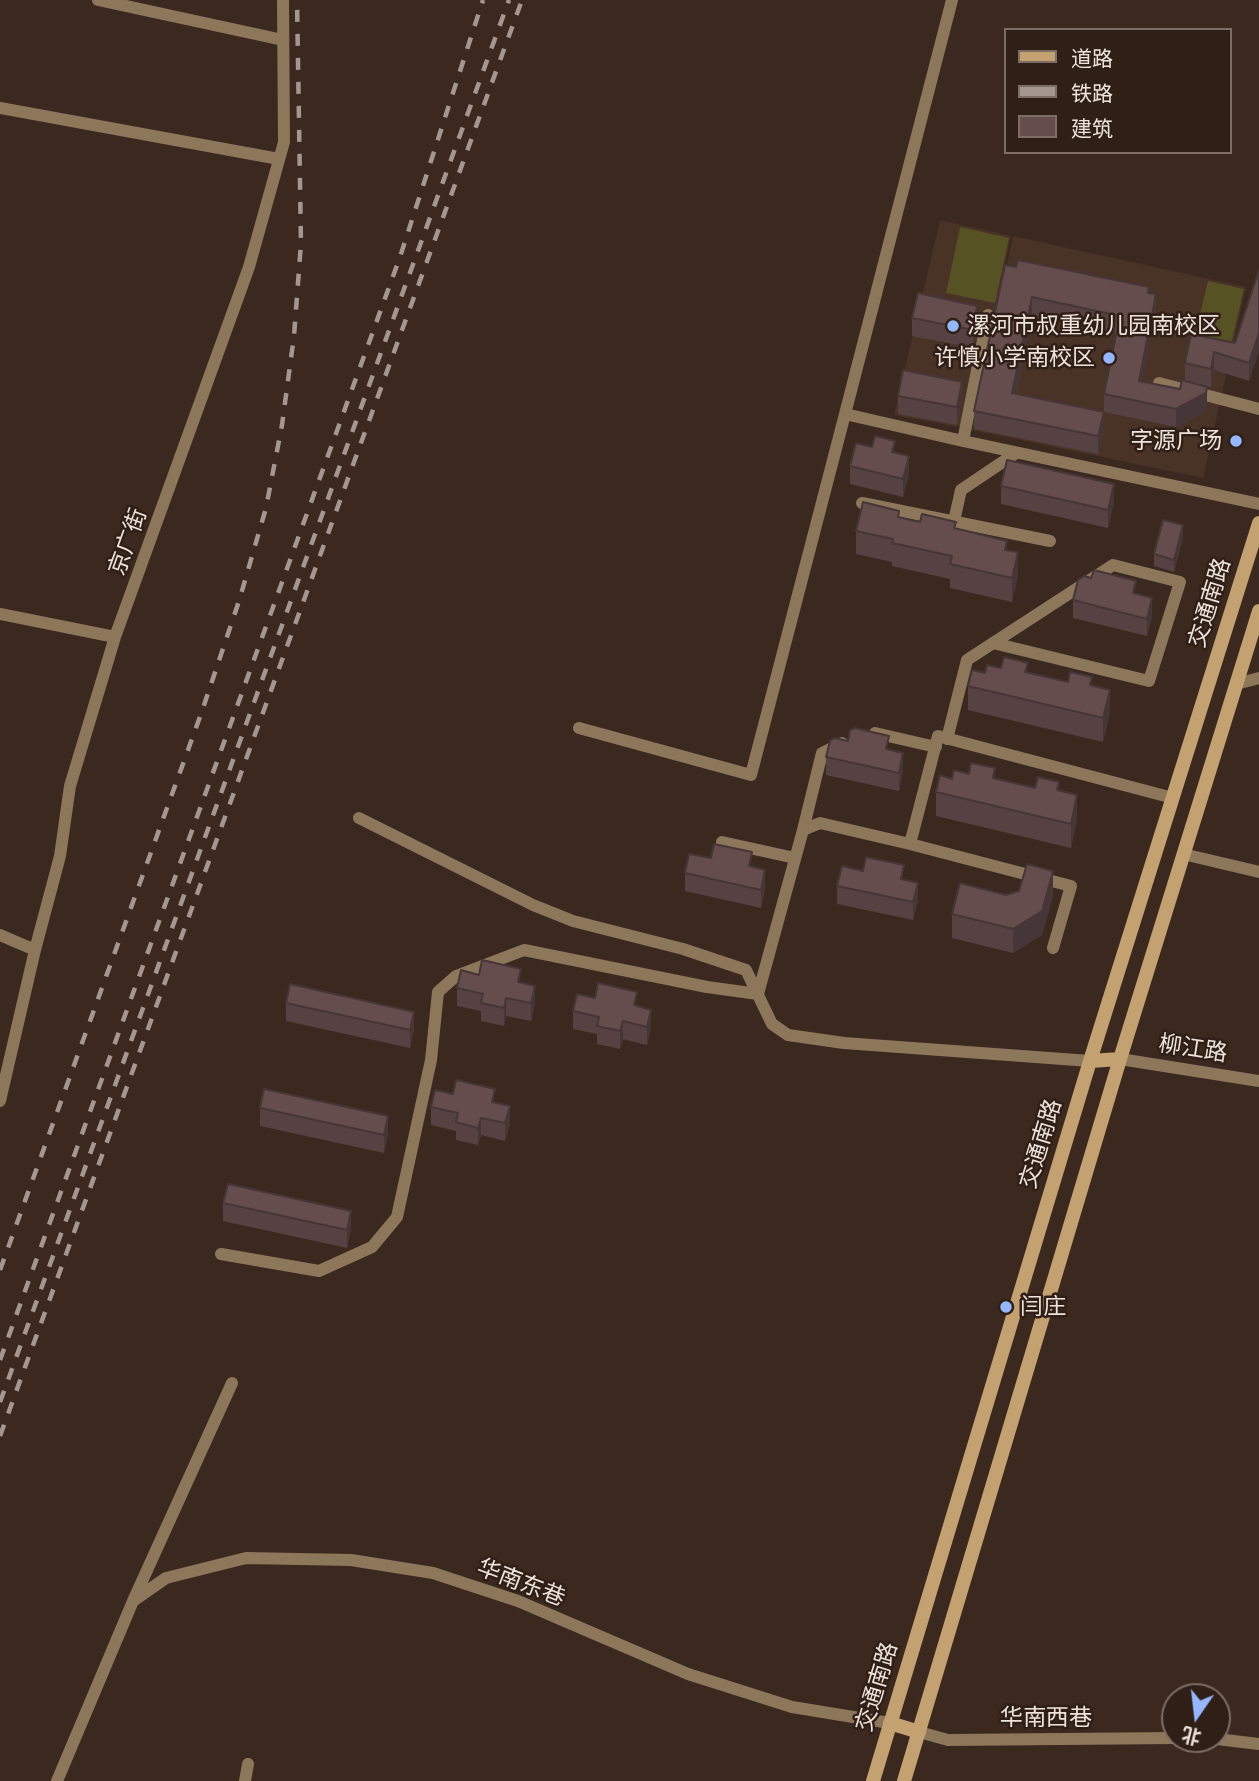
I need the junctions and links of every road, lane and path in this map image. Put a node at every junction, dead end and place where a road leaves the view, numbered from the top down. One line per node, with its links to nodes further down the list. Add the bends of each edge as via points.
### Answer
1 (98, 0): 4 (street)
2 (283, 0): 4 (street, 京广街)
3 (952, 0): 10 (street)
4 (283, 40): 6 (street, 京广街, via 284,142)
5 (0, 107): 6 (street)
6 (279, 159): 20 (street, 京广街, via 249,267)
7 (988, 315): 11 (street)
8 (1159, 383): 9 (street)
9 (1259, 409)
10 (845, 414): 11 (street); 24 (street, via 751,775)
11 (963, 441): 12 (street)
12 (1016, 453): 14 (street); 15 (street, via 961,490)
13 (862, 503): 15 (street)
14 (1259, 504)
15 (954, 520): 17 (street)
16 (1259, 523): 27 (main road, 交通南路)
17 (1051, 541)
18 (1259, 611): 23 (main road)
19 (0, 614): 20 (street)
20 (115, 637): 37 (street, 京广街, via 70,786 60,856)
21 (993, 643): 21 (street, via 1114,565 1180,582 1149,681); 25 (street, via 967,660)
22 (1259, 678): 23 (street)
23 (1236, 684): 32 (main road)
24 (579, 728)
25 (947, 738): 26 (street, via 938,736); 27 (street)
26 (936, 747): 29 (street, via 860,734 822,753); 31 (street)
27 (1173, 798): 40 (main road, 交通南路)
28 (359, 818): 38 (street, via 573,921 746,970)
29 (803, 830): 31 (street, via 820,823); 33 (street)
30 (722, 842): 33 (street)
31 (910, 844): 36 (street, via 1072,886)
32 (1183, 854): 34 (street); 39 (main road)
33 (795, 858): 38 (street)
34 (1259, 872)
35 (0, 935): 37 (street)
36 (1053, 948)
37 (35, 950): 42 (street, 京广街)
38 (758, 994): 40 (street, via 772,1024 788,1035); 43 (street, via 524,950 456,976 438,992 431,1060 397,1217 389,1227 372,1247 319,1271)
39 (1120, 1059): 40 (main road); 41 (street, 柳江路); 47 (main road)
40 (1090, 1061): 46 (main road, 交通南路)
41 (1259, 1081)
42 (0, 1101)
43 (221, 1254)
44 (232, 1382): 45 (street)
45 (133, 1601): 46 (street, 华南东巷, via 166,1578 246,1558 365,1562 433,1573 518,1601 688,1674 792,1707); 52 (street)
46 (890, 1723): 47 (main road); 54 (main road, 交通南路)
47 (919, 1732): 48 (street, 华南西巷, via 948,1740); 55 (main road)
48 (1161, 1738)
49 (1231, 1741): 50 (street)
50 (1259, 1744)
51 (248, 1764): 53 (street)
52 (57, 1781)
53 (245, 1781)
54 (873, 1781)
55 (904, 1781)

